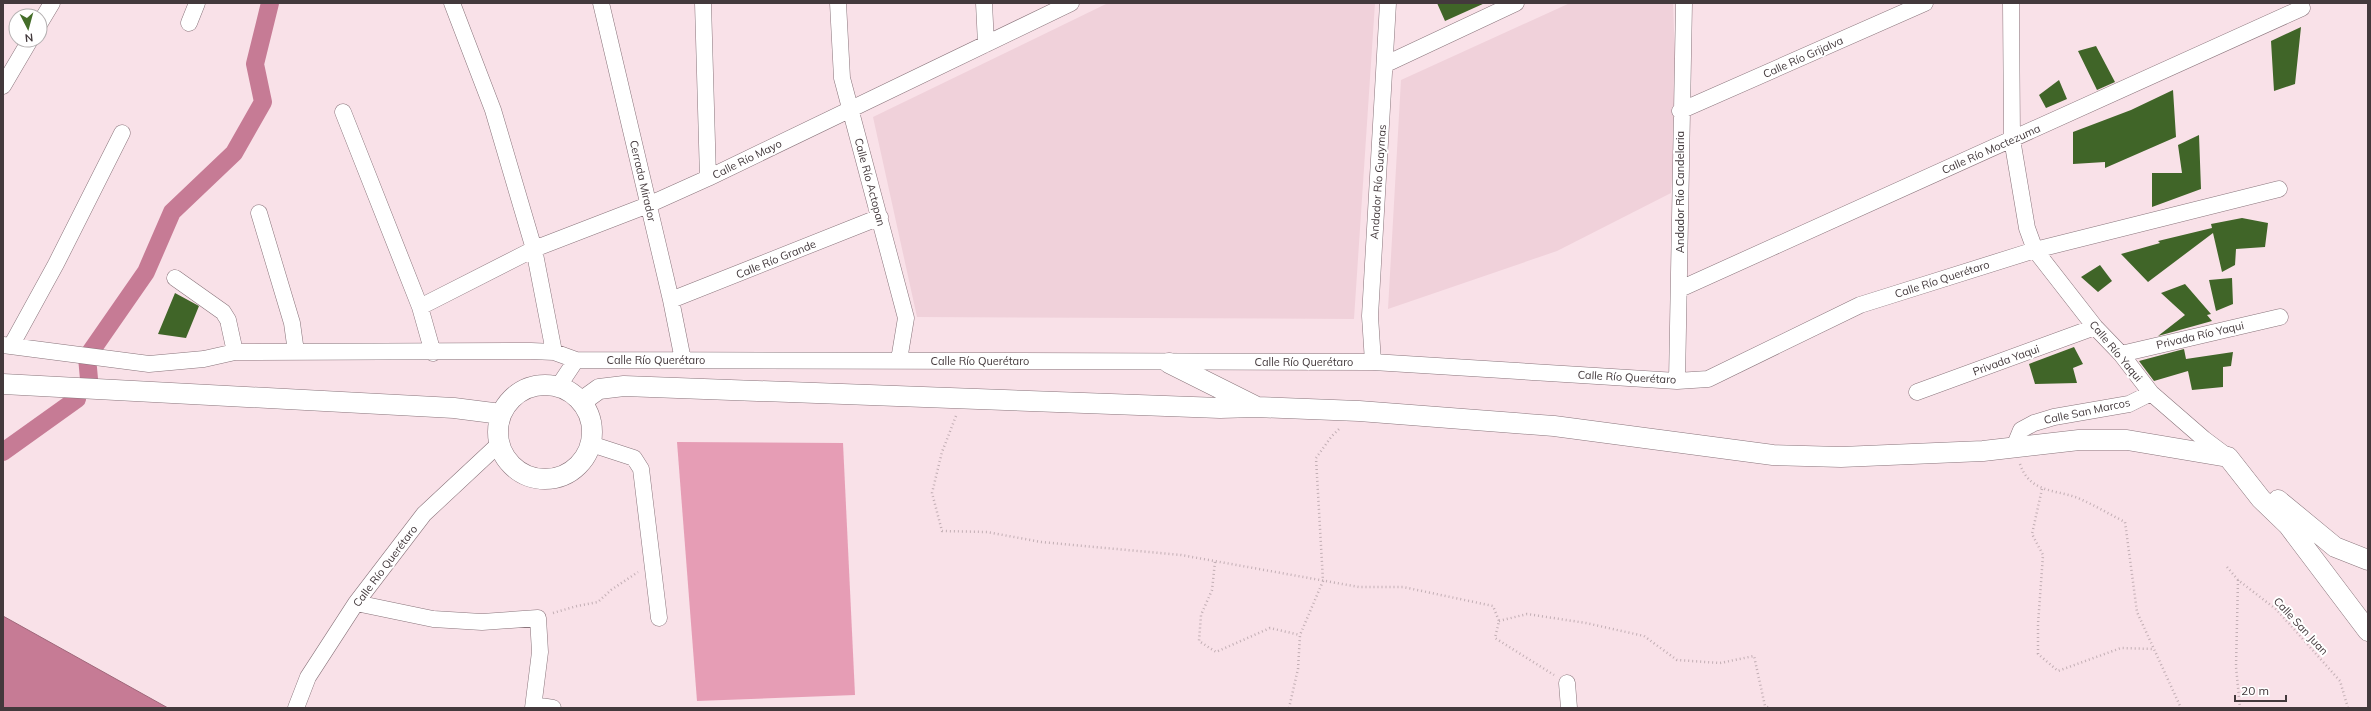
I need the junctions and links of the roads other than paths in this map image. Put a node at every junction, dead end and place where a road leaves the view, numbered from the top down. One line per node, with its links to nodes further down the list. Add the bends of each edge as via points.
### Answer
1 (197, 3): 14 (street)
2 (452, 3): 29 (street, via 493,110)
3 (601, 3): 26 (street, Cerrada Mirador)
4 (703, 3): 24 (street)
5 (838, 3): 19 (street, Calle Río Actopan, via 842,78)
6 (984, 3): 15 (street)
7 (1071, 3): 15 (street, Calle Río Mayo)
8 (1388, 3): 17 (street, Andador Río Guaymas)
9 (1516, 3): 17 (street)
10 (1684, 3): 20 (street, Andador Río Candelaria)
11 (1925, 3): 20 (street, Calle Río Grijalva)
12 (2011, 3): 23 (street, Calle Río Yaqui)
13 (2302, 8): 23 (street, Calle Río Moctezuma)
14 (189, 24)
15 (986, 44): 19 (street, Calle Río Mayo)
16 (25, 48): 18 (street)
17 (1386, 64): 47 (street, Andador Río Guaymas, via 1370,316)
18 (3, 86)
19 (850, 109): 24 (street, Calle Río Mayo); 28 (street, Calle Río Actopan)
20 (1680, 110): 32 (street, Andador Río Candelaria)
21 (343, 112): 34 (street)
22 (122, 133): 37 (street, via 56,264)
23 (2012, 139): 30 (street, Calle Río Yaqui, via 2027,228); 32 (street, Calle Río Moctezuma)
24 (708, 178): 26 (street, Calle Río Mayo)
25 (2279, 189): 30 (street, Calle Río Querétaro)
26 (648, 205): 29 (street, Calle Río Mayo); 33 (street, Cerrada Mirador)
27 (259, 213): 39 (street, via 292,323)
28 (880, 217): 33 (street, Calle Río Grande); 45 (street, Calle Río Actopan, via 906,318)
29 (534, 249): 34 (street, Calle Río Mayo); 40 (street)
30 (2035, 250): 36 (street, Calle Río Yaqui); 48 (street, Calle Río Querétaro, via 1860,305 1708,379)
31 (175, 278): 38 (street, via 224,312)
32 (1680, 289): 48 (street, Andador Río Candelaria)
33 (671, 300): 44 (street, Cerrada Mirador)
34 (420, 307): 41 (street)
35 (2280, 317): 42 (street, Privada Río Yaqui)
36 (2095, 327): 42 (street, Calle Río Yaqui); 51 (street, Privada Yaqui)
37 (7, 346): 38 (street, Calle Río Querétaro, via 149,364 204,359)
38 (235, 352): 39 (street, Calle Río Querétaro)
39 (296, 352): 41 (street, Calle Río Querétaro)
40 (554, 352): 41 (street, Calle Río Querétaro); 43 (street, Calle Río Querétaro)
41 (433, 353)
42 (2121, 354): 52 (street, Calle Río Yaqui)
43 (576, 360): 44 (street, Calle Río Querétaro); 50 (street)
44 (684, 360): 45 (street, Calle Río Querétaro)
45 (899, 360): 46 (street, Calle Río Querétaro)
46 (1169, 362): 47 (street, Calle Río Querétaro); 54 (main road)
47 (1373, 362): 48 (street, Calle Río Querétaro)
48 (1677, 380)
49 (3, 384): 55 (main road, via 446,408)
50 (558, 387): 53 (main road, via 571,393); 55 (main road, via 545,385 519,393 509,402)
51 (1917, 392)
52 (2151, 393): 58 (street, Calle San Marcos, via 2129,404 2034,423 2021,430); 59 (street, Calle Río Yaqui)
53 (581, 402): 54 (main road, via 599,389 624,386 1220,408); 57 (main road, via 589,414)
54 (1256, 407): 58 (main road, via 1359,411 1554,426 1773,455 1841,458 1983,451)
55 (502, 414): 56 (main road, via 498,428)
56 (499, 444): 57 (main road, via 513,467 525,475 538,479 552,479 565,475 585,457); 61 (street, Calle Río Querétaro, via 424,514)
57 (591, 444): 62 (street, via 634,458 641,469)
58 (2014, 447): 59 (main road, via 2079,440 2127,440)
59 (2228, 457): 60 (main road, via 2335,547); 63 (main road, Calle Río Yaqui, via 2261,498 2288,525)
60 (2368, 560)
61 (356, 603): 65 (street, via 432,619 482,622 538,618 540,652); 66 (street, Calle Río Querétaro, via 308,677)
62 (659, 618)
63 (2368, 631)
64 (1567, 683): 68 (street)
65 (534, 707): 67 (street)
66 (296, 708)
67 (553, 708)
68 (1569, 708)

